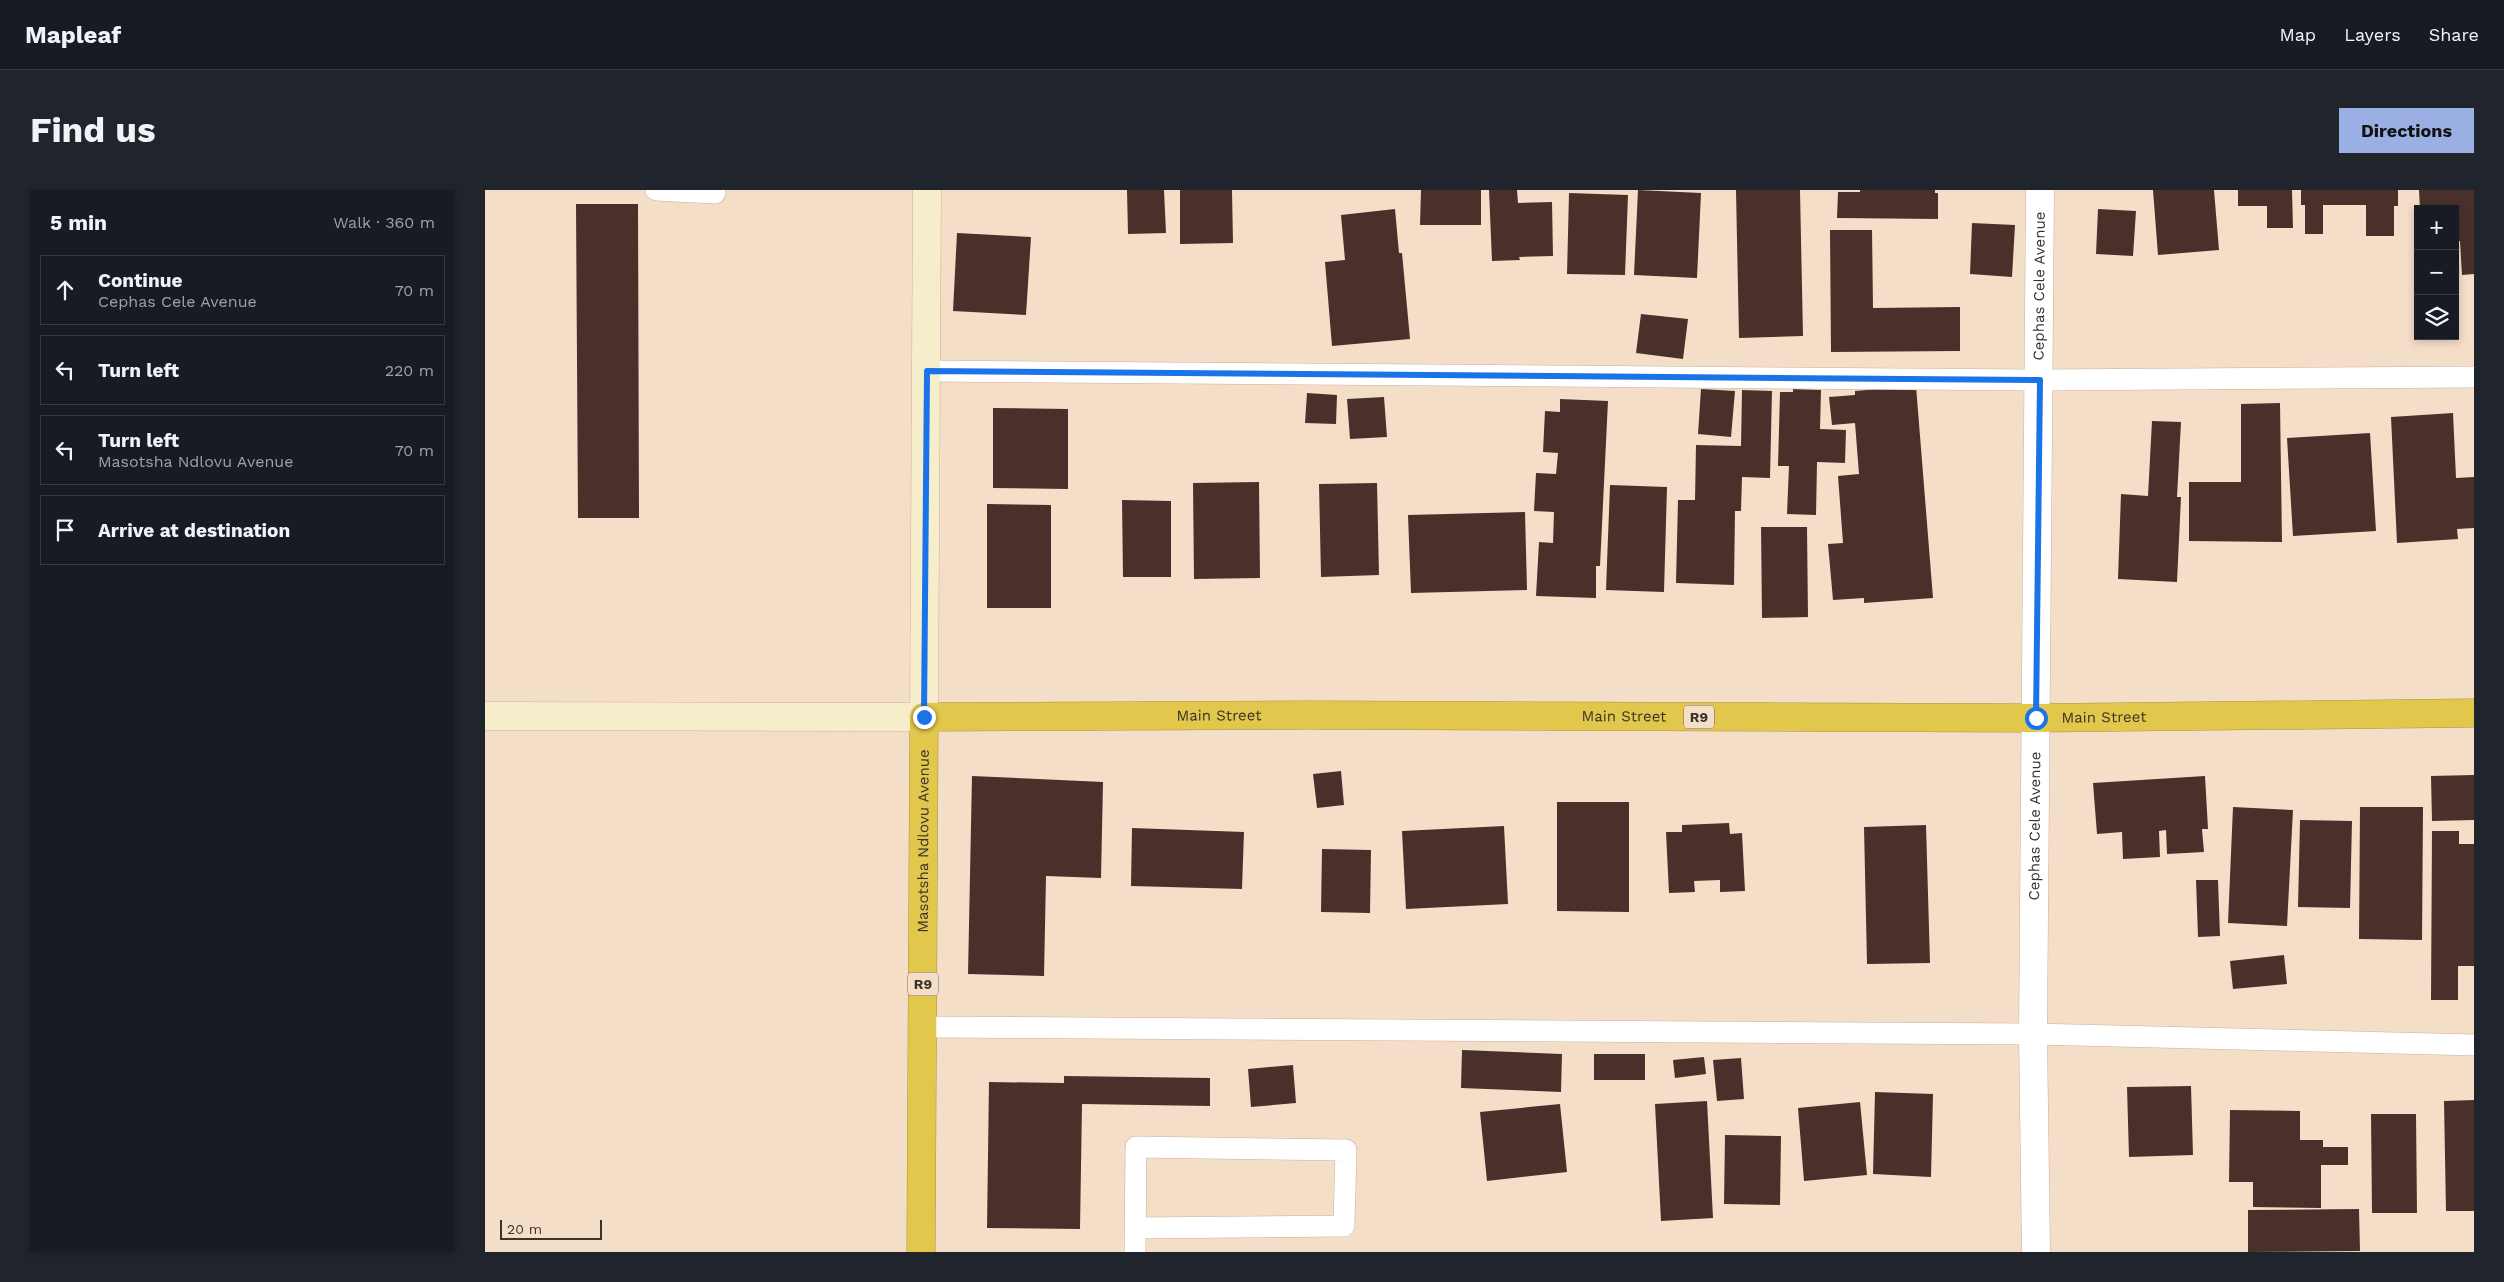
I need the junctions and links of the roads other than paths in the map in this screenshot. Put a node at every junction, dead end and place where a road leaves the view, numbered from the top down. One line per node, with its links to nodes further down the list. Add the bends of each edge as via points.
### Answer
1 (656, 190): 4 (lane)
2 (927, 190): 5 (street, Masotsha Ndlovu Avenue)
3 (2040, 190): 7 (street, Cephas Cele Avenue)
4 (715, 193)
5 (927, 371): 7 (lane); 10 (street, Masotsha Ndlovu Avenue)
6 (2474, 377): 7 (lane)
7 (2040, 380): 11 (street, Cephas Cele Avenue)
8 (2474, 713): 11 (highway, Main Street / R9)
9 (485, 716): 10 (street)
10 (924, 717): 11 (highway, Main Street / R9); 12 (highway, Masotsha Ndlovu Avenue / R9)
11 (2036, 718): 13 (street, Cephas Cele Avenue)
12 (923, 1027): 13 (lane); 16 (highway, Masotsha Ndlovu Avenue / R9)
13 (2033, 1034): 14 (lane); 18 (street, Cephas Cele Avenue)
14 (2474, 1045)
15 (1135, 1228): 15 (lane, via 1135,1147 1347,1150 1344,1226); 17 (lane)
16 (921, 1252)
17 (1135, 1252)
18 (2036, 1252)

